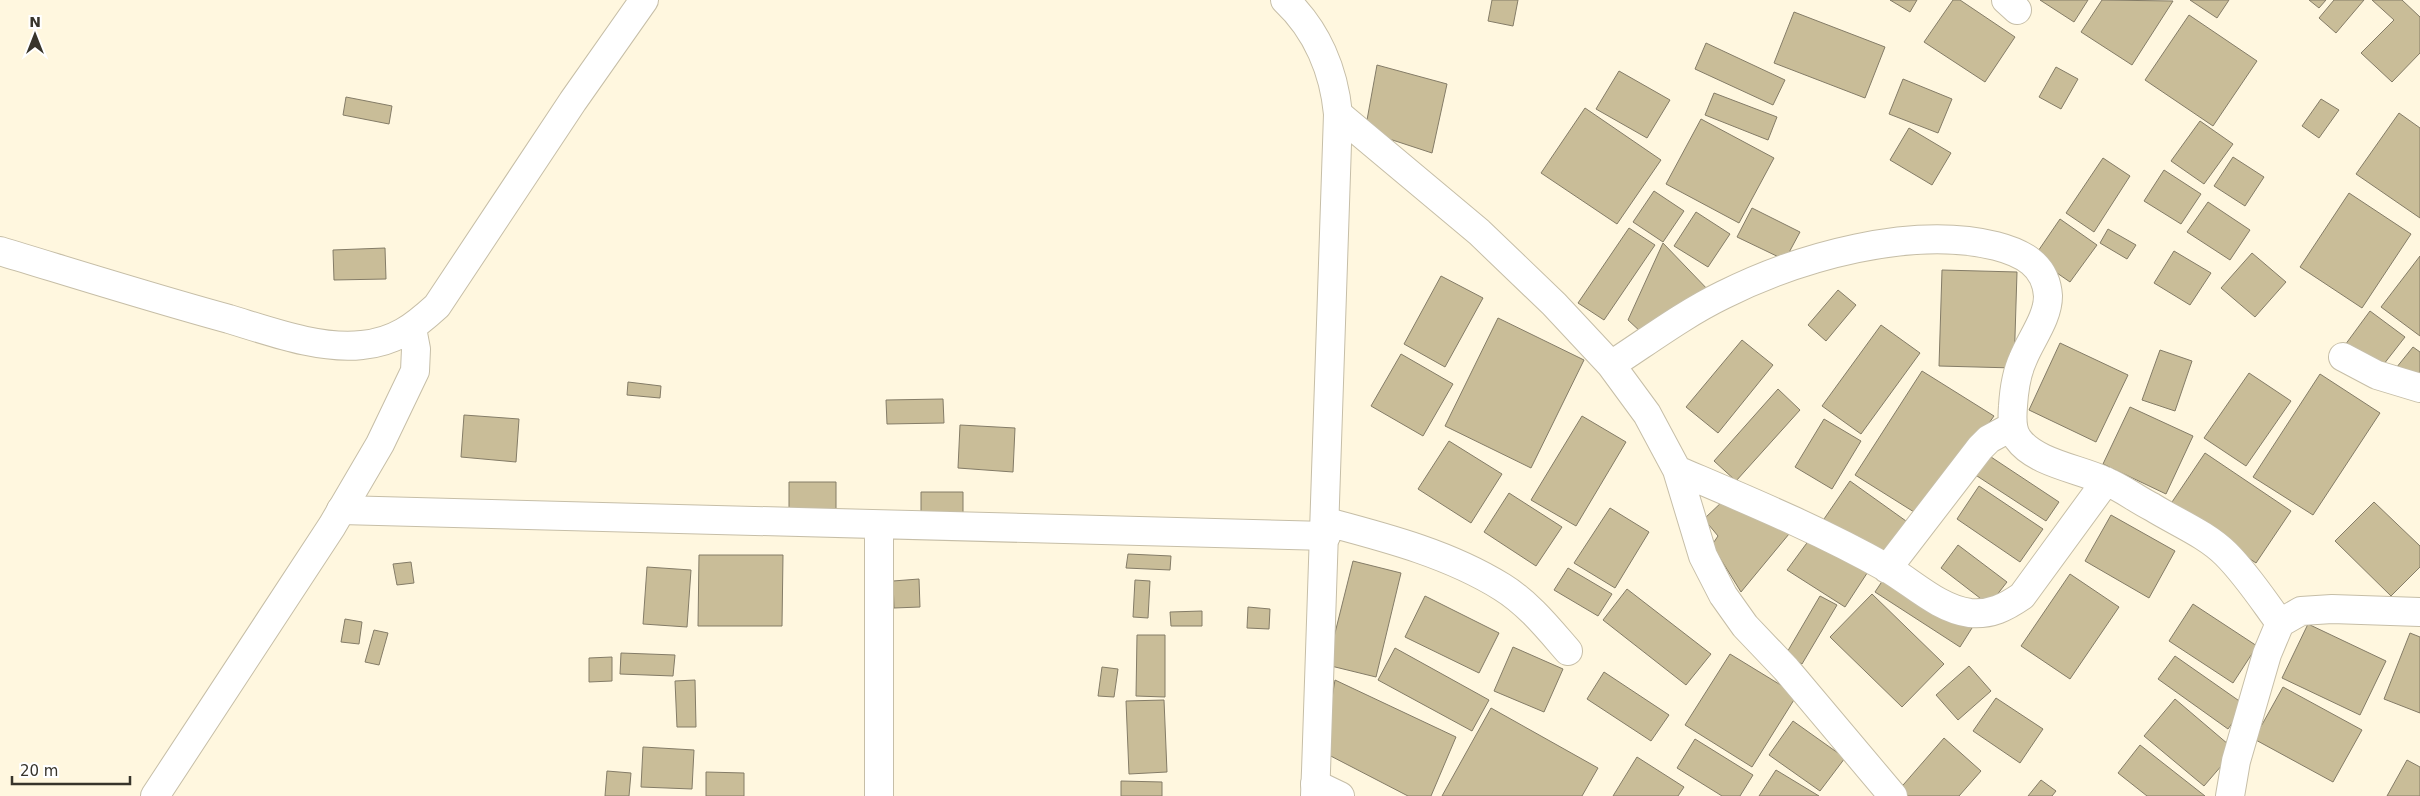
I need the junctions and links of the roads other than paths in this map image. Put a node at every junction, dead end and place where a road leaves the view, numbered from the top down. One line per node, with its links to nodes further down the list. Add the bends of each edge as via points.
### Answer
1 (644, 0): 5 (street, via 437,306)
2 (1285, 0): 3 (street, via 1301,15 1327,65 1336,87)
3 (1338, 114): 7 (street, via 1479,232 1554,304); 14 (street)
4 (0, 251): 5 (street, via 276,333 342,346 389,339)
5 (412, 328): 12 (street, via 415,370 380,444)
6 (2343, 357): 8 (street, via 2377,375)
7 (1611, 365): 9 (street, via 1723,295 1790,267 1899,240 1950,238 2008,249 2032,260 2045,282 2048,297 2044,316 2022,361 2014,387); 10 (street, via 1647,414)
8 (2420, 388)
9 (2013, 426): 11 (street, via 2017,438 2036,455); 15 (street, via 1980,448)
10 (1677, 470): 15 (street, via 1777,513); 23 (street, via 1703,556 1723,595 1745,626 1786,669)
11 (2106, 481): 15 (street, via 2022,596 2008,606 1988,613 1969,613 1950,607); 17 (street, via 2224,553 2249,580)
12 (342, 510): 13 (street); 20 (street)
13 (879, 524): 14 (street); 21 (street)
14 (1326, 529): 18 (street, via 1404,544 1468,568 1504,588 1542,620); 19 (street)
15 (1887, 569)
16 (2420, 612): 17 (street, via 2301,611)
17 (2280, 623): 24 (street, via 2267,654 2236,761)
18 (1568, 651)
19 (1315, 790): 22 (street)
20 (155, 796)
21 (879, 796)
22 (1340, 796)
23 (1893, 796)
24 (2230, 796)

